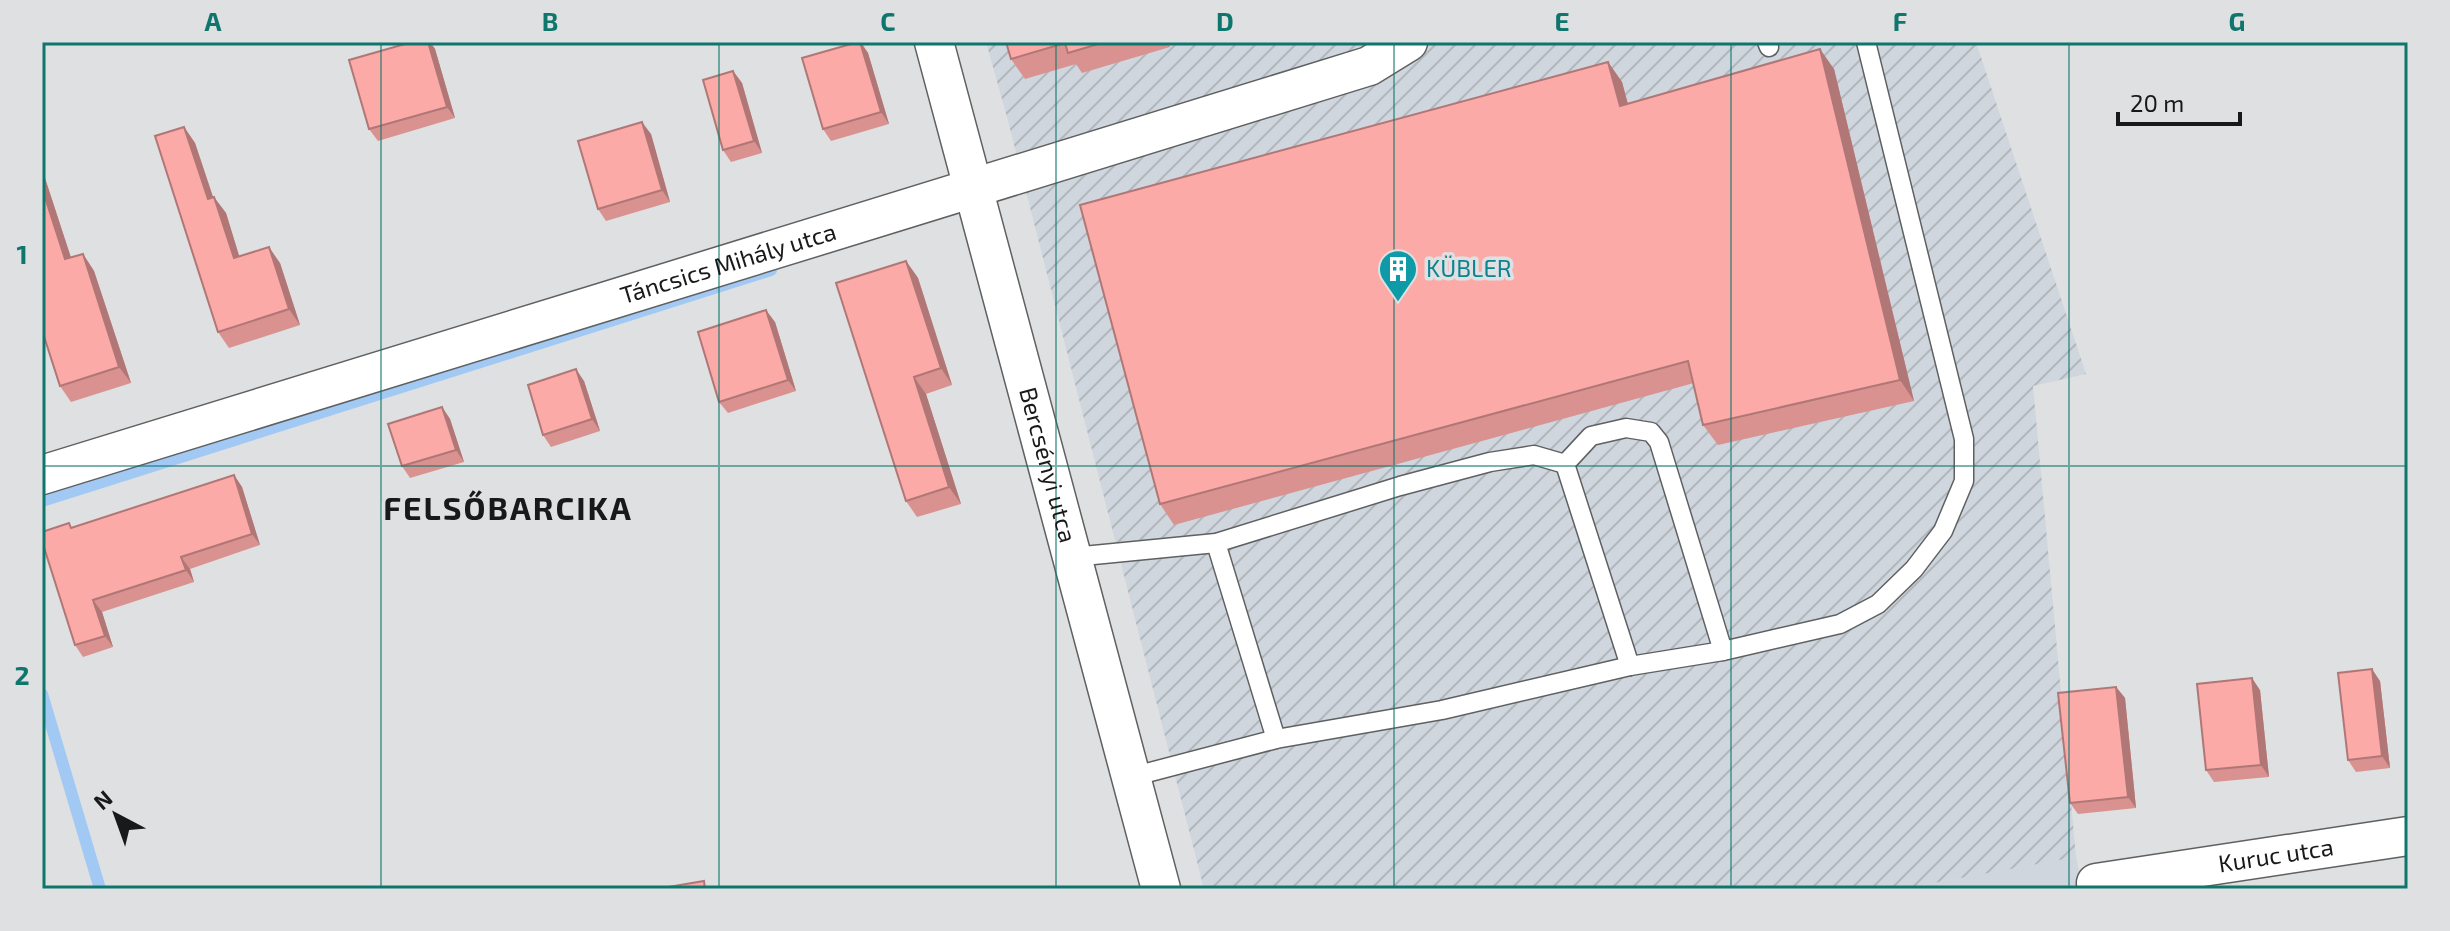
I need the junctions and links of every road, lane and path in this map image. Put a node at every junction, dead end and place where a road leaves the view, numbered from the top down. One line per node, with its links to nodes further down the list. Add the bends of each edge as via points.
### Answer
1 (934, 42): 4 (street, Bercsényi utca)
2 (1408, 42): 4 (street, Táncsics Mihály utca, via 1369,66)
3 (1866, 42): 9 (lane, via 1964,439 1964,481 1943,531 1878,604 1840,624)
4 (973, 190): 6 (street, Táncsics Mihály utca); 8 (street, Bercsényi utca)
5 (1565, 464): 7 (lane, via 1534,455 1490,462); 9 (lane, via 1591,436 1626,428 1651,432 1659,442); 10 (lane)
6 (42, 475)
7 (1216, 543): 8 (lane); 11 (lane)
8 (1073, 557): 12 (street, Bercsényi utca)
9 (1723, 651): 10 (lane)
10 (1630, 666): 11 (lane, via 1442,710)
11 (1276, 739): 12 (lane)
12 (1131, 777): 15 (street, Bercsényi utca)
13 (2408, 836): 14 (street, Kuruc utca)
14 (2096, 883)
15 (1161, 889)

